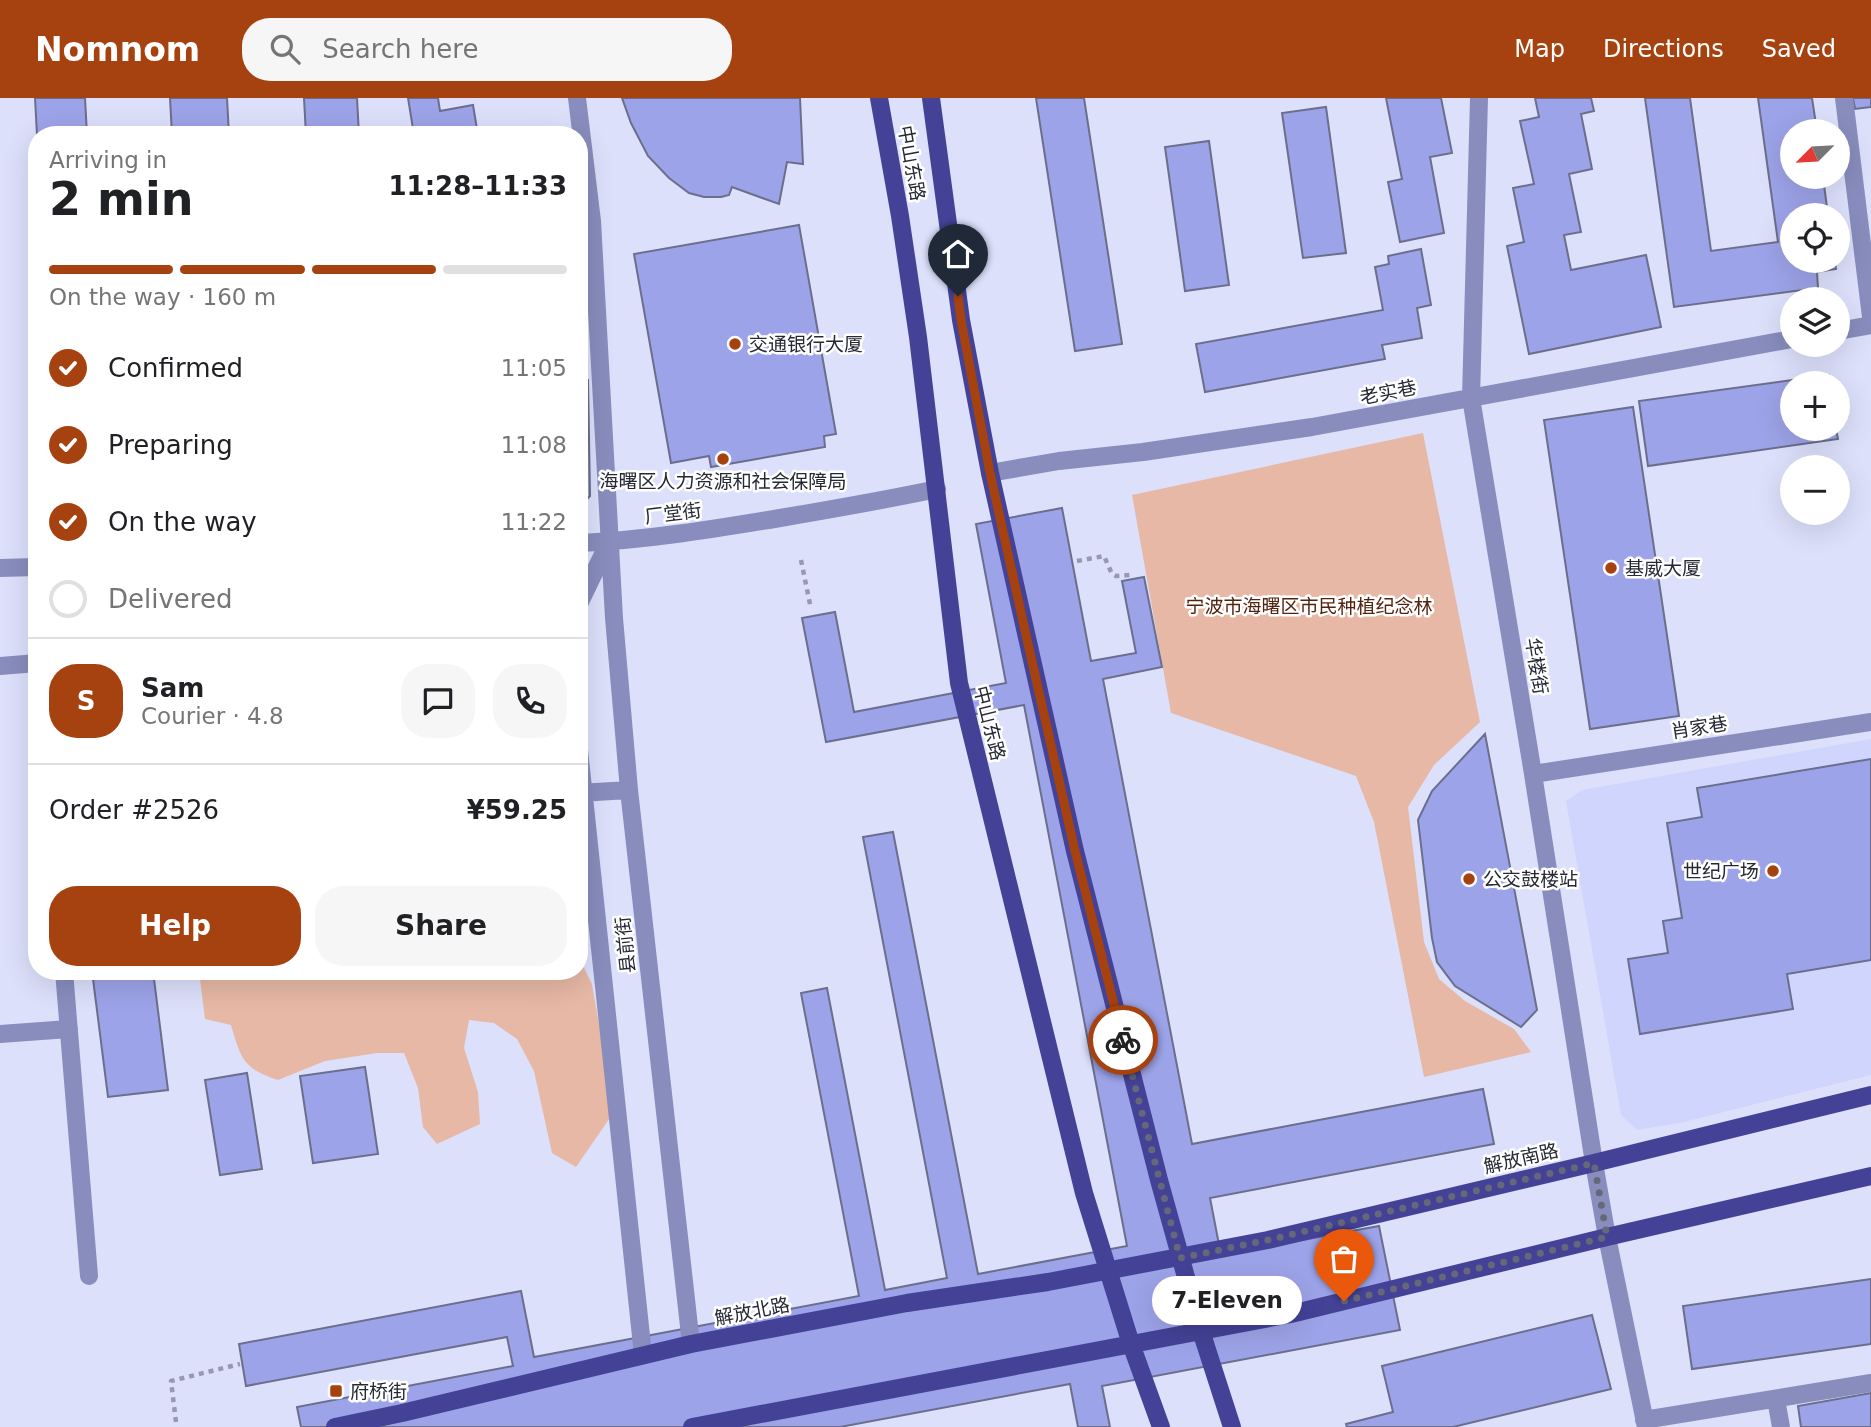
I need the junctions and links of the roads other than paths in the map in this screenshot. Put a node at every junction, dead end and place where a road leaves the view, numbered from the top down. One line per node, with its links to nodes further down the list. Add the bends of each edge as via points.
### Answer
1 (577, 98): 6 (street, 县前街)
2 (879, 98): 14 (main road, 中山东路, via 918,337)
3 (932, 98): 13 (main road, 中山东路, via 961,320)
4 (1479, 98): 12 (street, 华楼街)
5 (1844, 98): 8 (street)
6 (580, 126)
7 (588, 188): 15 (street, 县前街)
8 (1871, 317)
9 (1871, 325): 10 (street)
10 (1850, 329)
11 (1780, 341): 12 (street, 老实巷)
12 (1471, 398): 13 (street, 老实巷, via 1312,427); 23 (street, 华楼街)
13 (990, 473): 34 (main road, 中山东路, via 1075,851)
14 (937, 489): 15 (street, 厂堂街, via 713,529); 35 (main road, 中山东路, via 959,684)
15 (610, 541): 16 (street, 厂堂街); 19 (street, 县前街); 24 (street, 县前街)
16 (588, 542)
17 (28, 567): 18 (street)
18 (0, 568)
19 (588, 586)
20 (28, 664): 21 (street)
21 (0, 666)
22 (1871, 722): 23 (street, 肖家巷)
23 (1533, 774): 31 (street, 华楼街)
24 (629, 790): 25 (street); 38 (street, 县前街)
25 (588, 793)
26 (588, 848): 40 (street, 县前街)
27 (65, 980): 28 (street)
28 (69, 1029): 29 (street); 36 (street)
29 (0, 1034)
30 (1871, 1095): 31 (main road, 解放南路)
31 (1594, 1163): 33 (street, 华楼街); 34 (main road, 解放南路)
32 (1871, 1176): 33 (main road)
33 (1607, 1237): 37 (main road, via 1291,1314); 43 (street, 华楼街)
34 (1180, 1258): 35 (main road, 解放北路); 37 (main road, 中山东路)
35 (1107, 1270): 38 (main road, 解放北路); 39 (main road, 中山东路)
36 (89, 1276)
37 (1201, 1331): 39 (main road); 47 (main road, 中山东路)
38 (691, 1344): 40 (main road, 解放北路)
39 (1131, 1344): 45 (main road); 46 (main road, 中山东路)
40 (643, 1355): 44 (main road, 解放北路)
41 (1871, 1383): 42 (street)
42 (1776, 1399): 43 (street); 48 (street)
43 (1645, 1424)
44 (335, 1427)
45 (692, 1427)
46 (1161, 1427)
47 (1232, 1427)
48 (1781, 1427)

